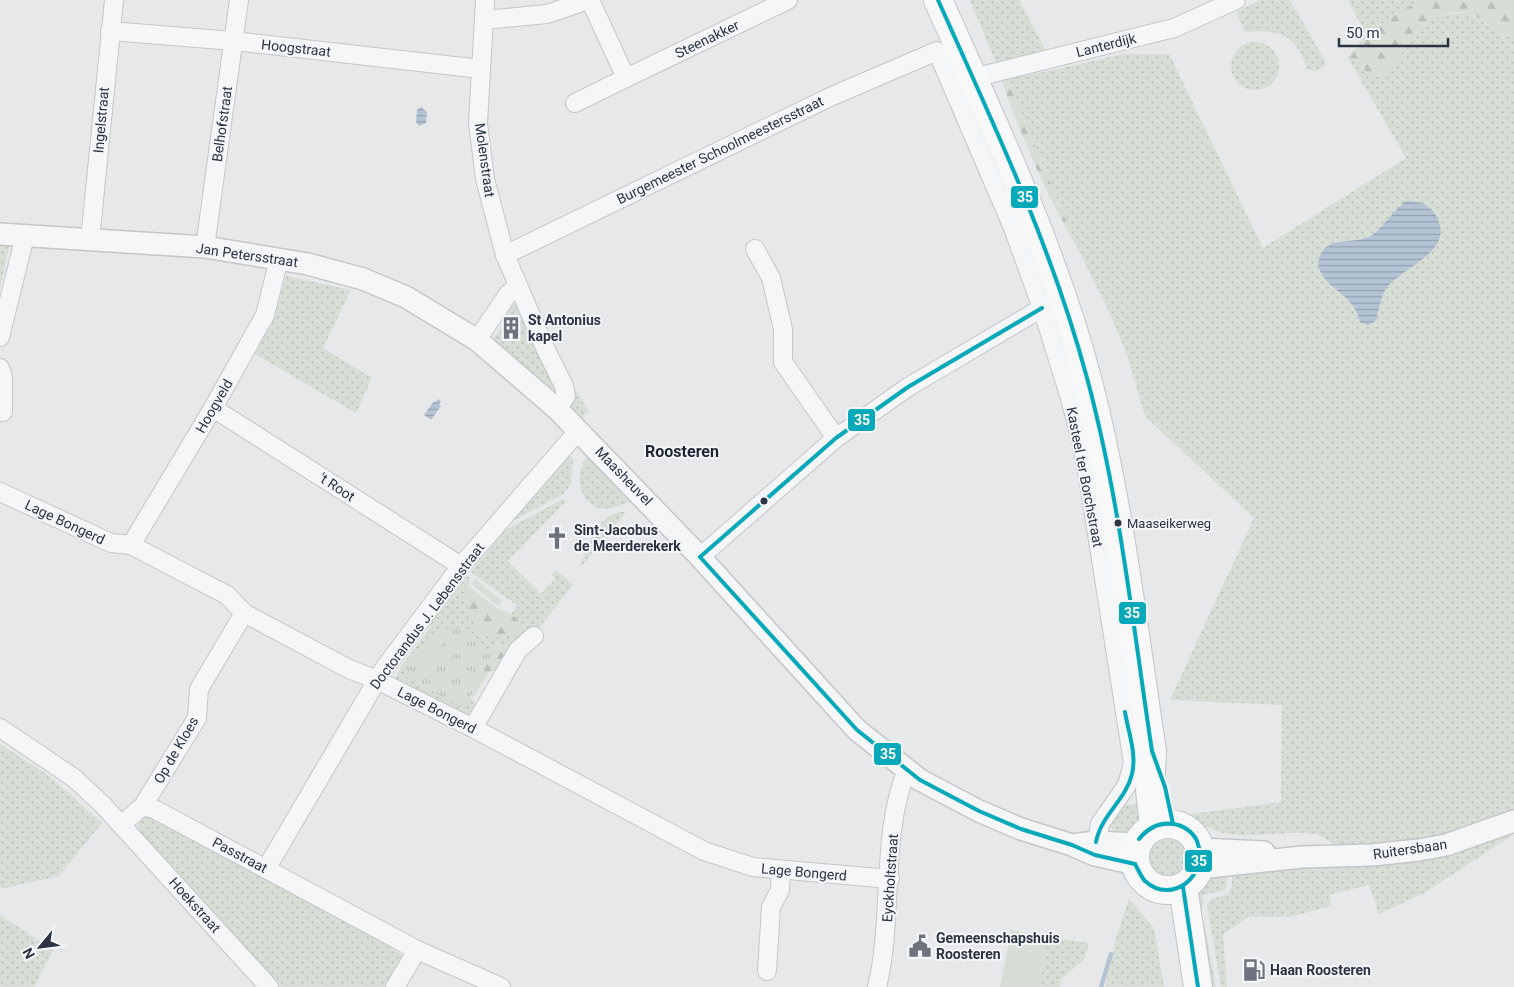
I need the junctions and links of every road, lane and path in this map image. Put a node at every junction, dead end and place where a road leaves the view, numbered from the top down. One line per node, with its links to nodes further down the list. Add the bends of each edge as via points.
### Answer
1 (114, 0): 9 (street, Ingelstraat)
2 (239, 0): 10 (street, Belhofstraat)
3 (484, 0): 8 (street, Molenstraat)
4 (589, 0): 8 (street, via 547,14); 13 (street)
5 (788, 0): 13 (street, Steenakker)
6 (938, 0): 14 (main road)
7 (1236, 0): 14 (street, Lanterdijk, via 1174,28)
8 (484, 20): 12 (street, Molenstraat)
9 (110, 31): 10 (street, Hoogstraat); 18 (street, Ingelstraat)
10 (234, 42): 12 (street, Hoogstraat); 19 (street, Belhofstraat)
11 (937, 51): 21 (street, Burgemeester Schoolmeestersstraat, via 830,97); 24 (street, Kasteel ter Borchstraat, via 1013,228)
12 (481, 69): 21 (street, Molenstraat, via 478,123 485,179)
13 (626, 78): 15 (street, Steenakker)
14 (973, 78): 46 (main road, via 1029,209 1065,306 1087,378 1111,484 1152,751)
15 (575, 103)
16 (0, 234): 17 (street, Jan Petersstraat)
17 (25, 236): 18 (street, Jan Petersstraat); 25 (street)
18 (90, 240): 19 (street, Jan Petersstraat)
19 (205, 248): 22 (street, Jan Petersstraat)
20 (755, 248): 32 (street, via 770,278 783,329 783,362)
21 (506, 255): 23 (street, Molenstraat)
22 (279, 259): 26 (street, Jan Petersstraat, via 364,279 406,297); 28 (street, Hoogveld, via 264,315)
23 (517, 286): 26 (street); 29 (street, Molenstraat, via 564,386 566,396)
24 (1042, 308): 32 (street, via 908,388); 47 (street, Kasteel ter Borchstraat, via 1081,440 1132,763 1130,779 1102,819)
25 (0, 337)
26 (477, 340): 29 (street, Maasheuvel)
27 (0, 368): 30 (street)
28 (213, 408): 34 (street, Hoogveld); 36 (street, 't Root)
29 (557, 409): 31 (street, Maasheuvel)
30 (3, 412)
31 (579, 430): 35 (street, Maasheuvel); 36 (street, Doctorandus J. Lebensstraat)
32 (836, 438): 35 (street)
33 (0, 492): 34 (street, Lage Bongerd, via 112,543)
34 (131, 545): 37 (street, Lage Bongerd, via 226,595)
35 (700, 557): 42 (street, Maasheuvel, via 857,730)
36 (461, 566): 39 (street, Doctorandus J. Lebensstraat)
37 (244, 613): 39 (street, Lage Bongerd, via 349,670); 43 (street, Op de Kloes, via 199,689 198,718)
38 (534, 636): 41 (street, via 518,650)
39 (378, 680): 41 (street, Lage Bongerd); 48 (street, Doctorandus J. Lebensstraat)
40 (0, 728): 45 (street, via 74,778)
41 (473, 728): 49 (street, Lage Bongerd, via 704,852 753,867)
42 (907, 770): 47 (street, Maasheuvel, via 979,811 1021,829); 51 (street, Eyckholtstraat, via 895,806)
43 (143, 806): 45 (street); 48 (street, Passtraat)
44 (1514, 821): 50 (street, Ruitersbaan, via 1433,848 1372,855 1302,857)
45 (122, 824): 54 (street, Hoekstraat)
46 (1150, 839): 47 (street, Maasheuvel); 50 (main road, via 1188,830); 50 (main road, via 1145,882)
47 (1095, 849)
48 (266, 869): 52 (street, Passtraat)
49 (781, 870): 51 (street, Lage Bongerd); 53 (street, via 780,890 771,907)
50 (1186, 873): 58 (main road); 59 (main road)
51 (890, 879): 57 (street, Eyckholtstraat, via 887,927)
52 (417, 950): 55 (street); 56 (street, Passtraat)
53 (767, 971)
54 (268, 987)
55 (396, 987)
56 (501, 987)
57 (877, 987)
58 (1183, 987)
59 (1198, 987)

